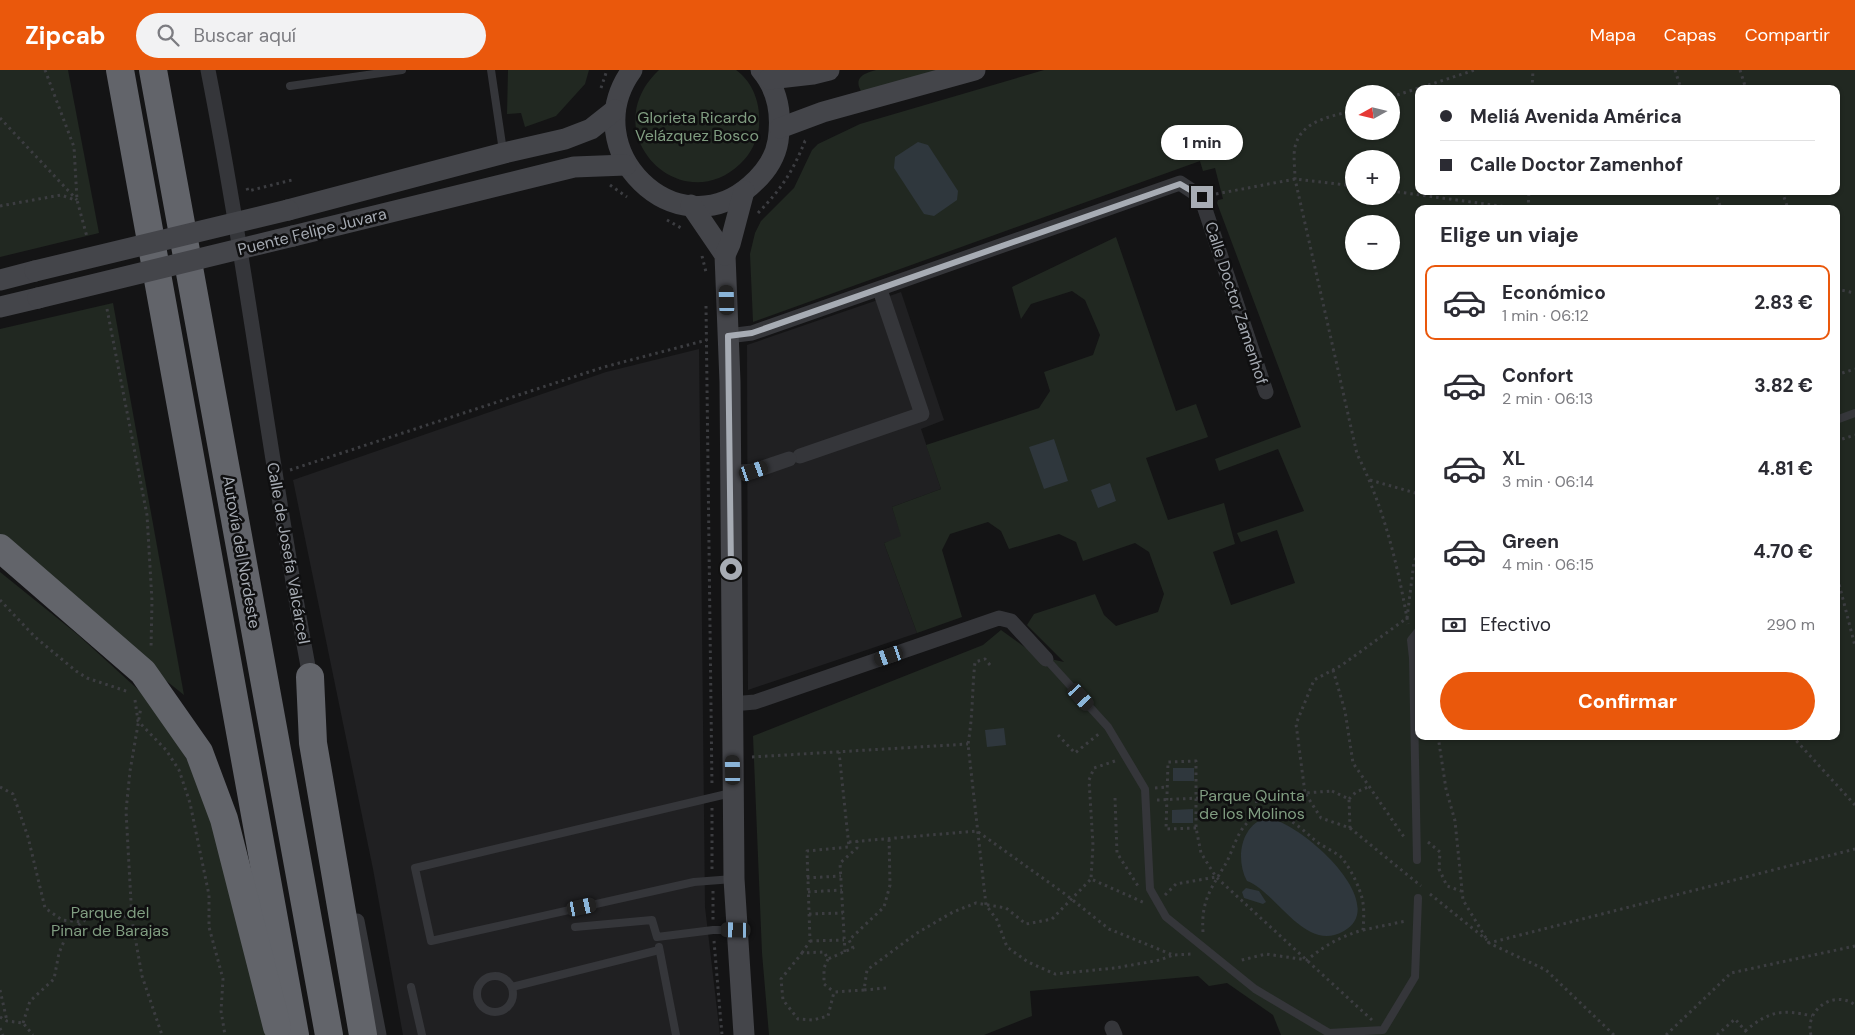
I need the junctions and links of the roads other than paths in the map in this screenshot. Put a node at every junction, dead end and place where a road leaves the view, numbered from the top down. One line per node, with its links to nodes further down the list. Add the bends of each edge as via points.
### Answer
1 (120, 70): 42 (highway)
2 (154, 70): 43 (highway, Autovía del Nordeste)
3 (208, 70): 29 (street, Calle de Josefa Valcárcel, via 229,177)
4 (402, 70): 10 (lane)
5 (491, 70): 13 (lane)
6 (632, 70): 11 (main road, via 622,87)
7 (829, 70): 9 (main road, via 813,74)
8 (975, 70): 12 (main road, via 823,112)
9 (765, 74): 12 (main road, via 776,94)
10 (290, 86)
11 (615, 110): 13 (main road, Puente Felipe Juvara, via 591,129 565,139); 14 (main road, via 614,129)
12 (780, 128): 15 (main road, via 777,146 767,169)
13 (504, 152): 18 (main road, Puente Felipe Juvara, bridge, via 288,210)
14 (626, 165): 16 (main road, via 654,193); 20 (main road, Puente Felipe Juvara, bridge, via 574,167)
15 (744, 191): 16 (main road, via 728,200); 17 (main road)
16 (691, 205): 17 (main road)
17 (725, 254): 21 (main road)
18 (0, 280)
19 (880, 290): 21 (street, via 752,333); 22 (street, Calle Doctor Zamenhof, via 1180,184 1202,197); 25 (street, via 922,414 754,471)
20 (0, 308)
21 (717, 338): 25 (main road)
22 (1266, 392)
23 (1855, 413): 24 (lane)
24 (1840, 419)
25 (730, 473): 30 (main road)
26 (0, 548): 41 (highway, via 143,672 199,752 224,819)
27 (1415, 635): 32 (lane, via 1411,640)
28 (1046, 659): 30 (street, via 1011,621 999,618 755,702); 34 (lane, via 1108,727 1145,789 1150,889 1166,917 1255,989 1329,1033 1383,1030 1415,977)
29 (310, 677): 44 (highway, via 313,743); 45 (street, Calle de Josefa Valcárcel)
30 (732, 704): 31 (main road)
31 (733, 793): 33 (main road); 33 (lane, via 415,868 431,941 694,882)
32 (1417, 856)
33 (734, 879): 36 (main road)
34 (1418, 898)
35 (575, 927): 37 (lane, via 652,920)
36 (736, 930): 37 (lane); 48 (main road)
37 (657, 937): 38 (lane)
38 (659, 950): 40 (lane); 47 (lane)
39 (411, 987): 46 (lane)
40 (512, 987): 40 (lane, via 499,976 488,977 477,991 480,1002 494,1012 506,1009 513,999)
41 (279, 1035)
42 (295, 1035)
43 (329, 1035)
44 (363, 1035)
45 (379, 1035)
46 (422, 1035)
47 (676, 1035)
48 (744, 1035)

